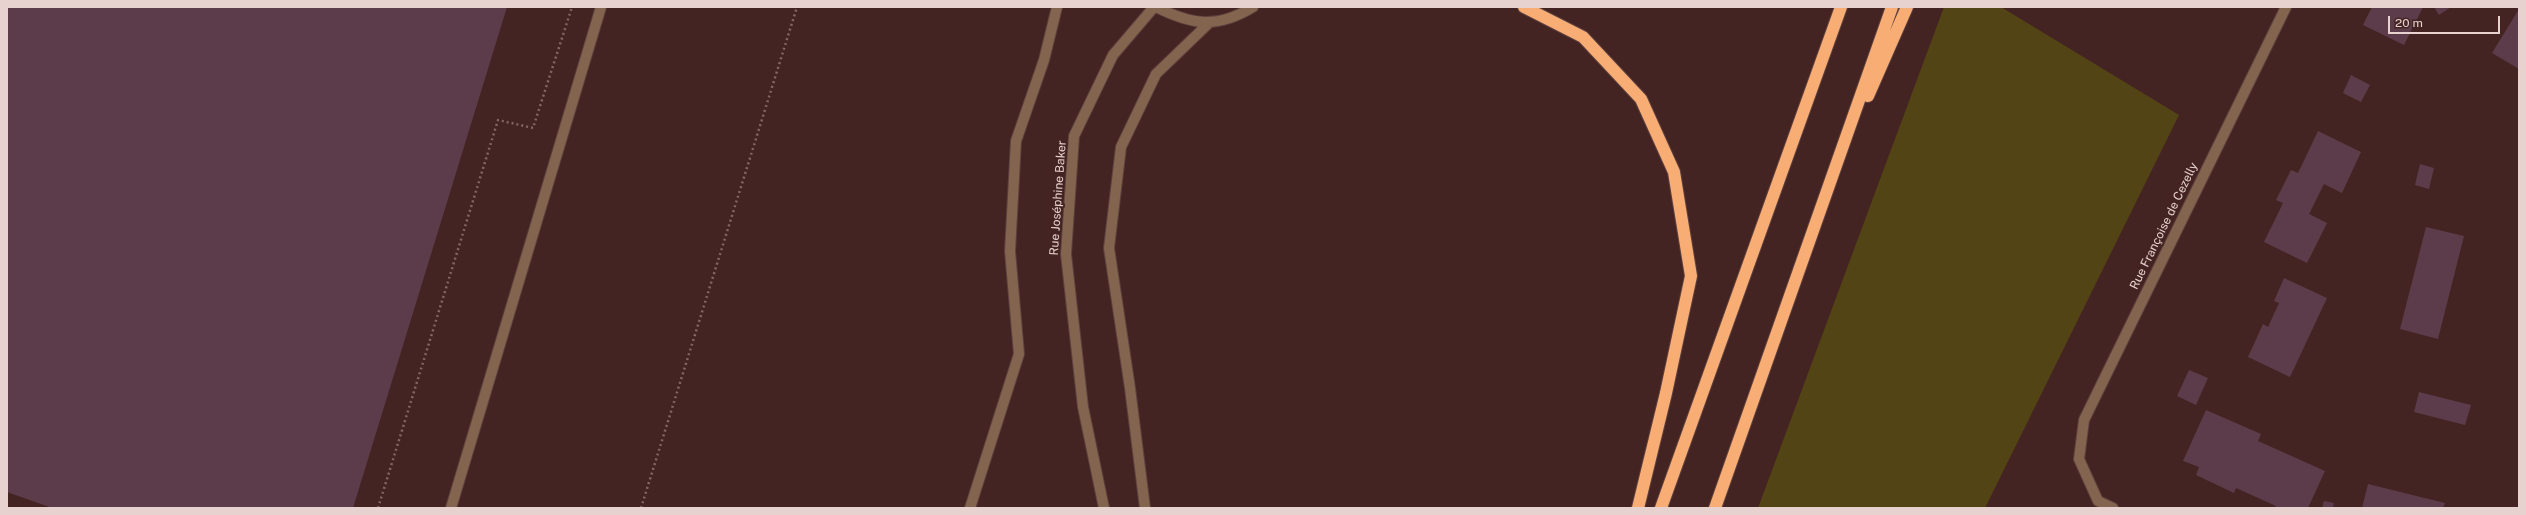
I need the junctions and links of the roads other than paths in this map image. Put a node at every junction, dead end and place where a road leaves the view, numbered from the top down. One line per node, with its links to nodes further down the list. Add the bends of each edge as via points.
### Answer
1 (601, 7): 12 (street)
2 (1057, 7): 13 (street, via 1044,60 1016,141 1010,251 1018,354)
3 (1155, 7): 10 (street, via 1180,19); 14 (street, Rue Joséphine Baker, via 1113,55 1074,136 1066,254 1083,407)
4 (1254, 7): 10 (street, via 1237,17)
5 (1524, 7): 16 (highway, via 1583,37 1641,99 1674,172 1691,276)
6 (1841, 7): 17 (highway)
7 (1892, 7): 11 (highway)
8 (1907, 7): 11 (highway)
9 (2286, 7): 19 (street, Rue Françoise de Cezelly, via 2084,420 2079,459 2098,500)
10 (1209, 23): 15 (street, via 1156,74 1121,147 1109,248)
11 (1824, 196): 18 (highway)
12 (451, 508)
13 (970, 508)
14 (1104, 508)
15 (1145, 508)
16 (1638, 508)
17 (1661, 508)
18 (1715, 508)
19 (2113, 508)

